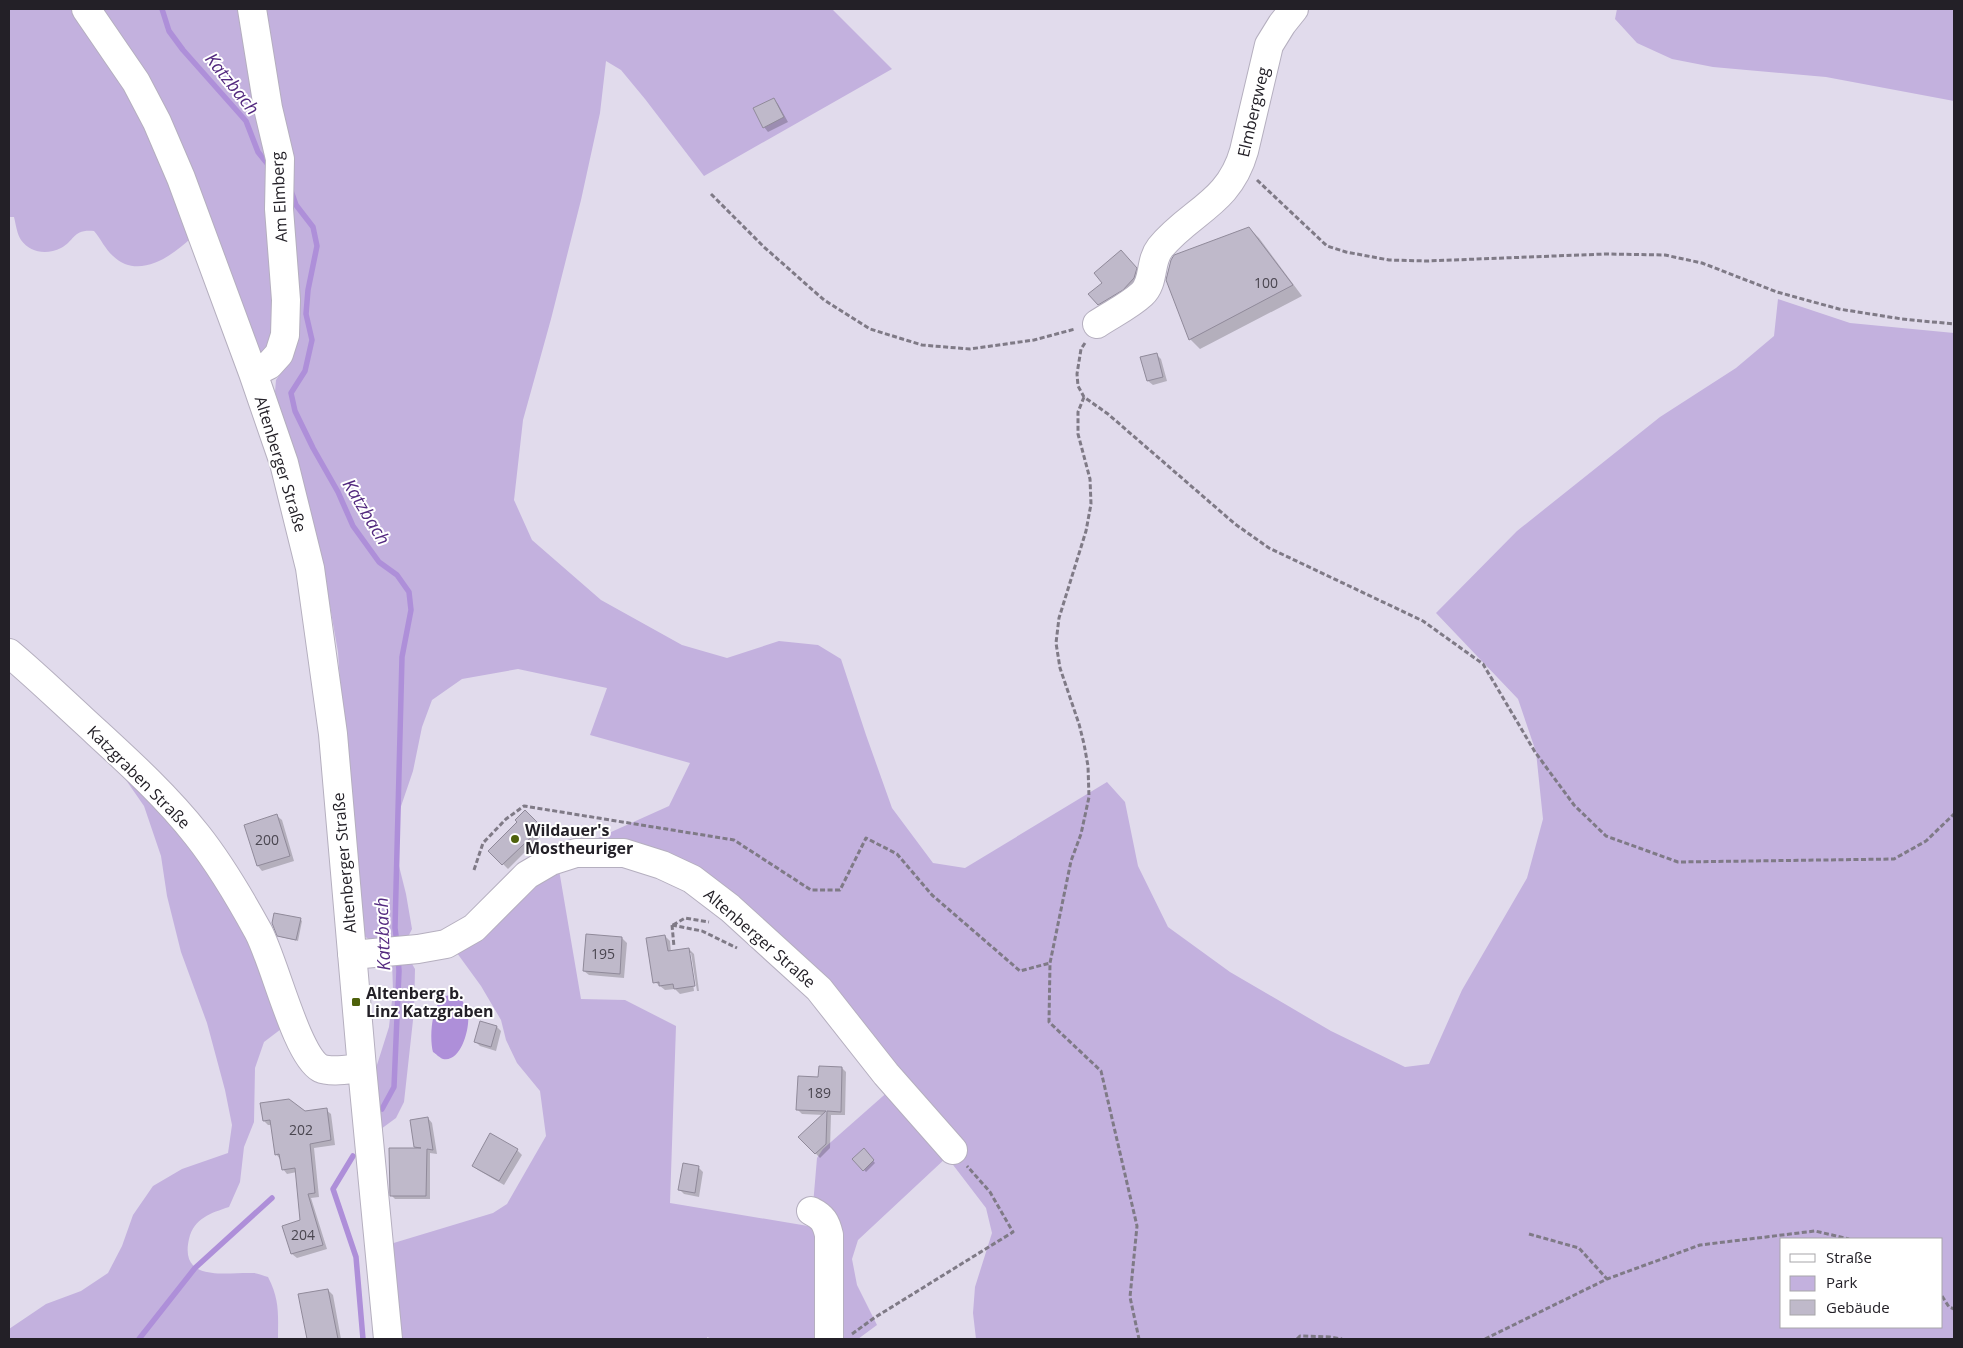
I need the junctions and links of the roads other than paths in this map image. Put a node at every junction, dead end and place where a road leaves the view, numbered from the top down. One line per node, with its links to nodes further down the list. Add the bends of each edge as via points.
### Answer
1 (86, 9): 5 (street, Altenberger Straße, via 136,82 157,122)
2 (252, 9): 5 (street, Am Elmberg, via 280,160 286,300 285,335 279,354 269,365)
3 (1294, 9): 4 (street, Elmbergweg, via 1269,45 1240,165 1230,185 1159,249 1152,264 1151,280 1143,293)
4 (1097, 324)
5 (253, 373): 7 (street, Altenberger Straße, via 284,463 310,568 333,734)
6 (9, 653): 8 (street, Katzgraben Straße, via 132,765 197,835 230,882 265,942 308,1057 321,1068)
7 (352, 955): 8 (street, Altenberger Straße); 9 (street, Altenberger Straße, via 446,944 474,928 527,875 551,861 576,853 624,853 662,865 692,879 730,908 819,989 886,1074)
8 (362, 1068): 11 (street, Altenberger Straße)
9 (953, 1150)
10 (812, 1212): 12 (street, via 826,1224 828,1235)
11 (388, 1339)
12 (829, 1339)

